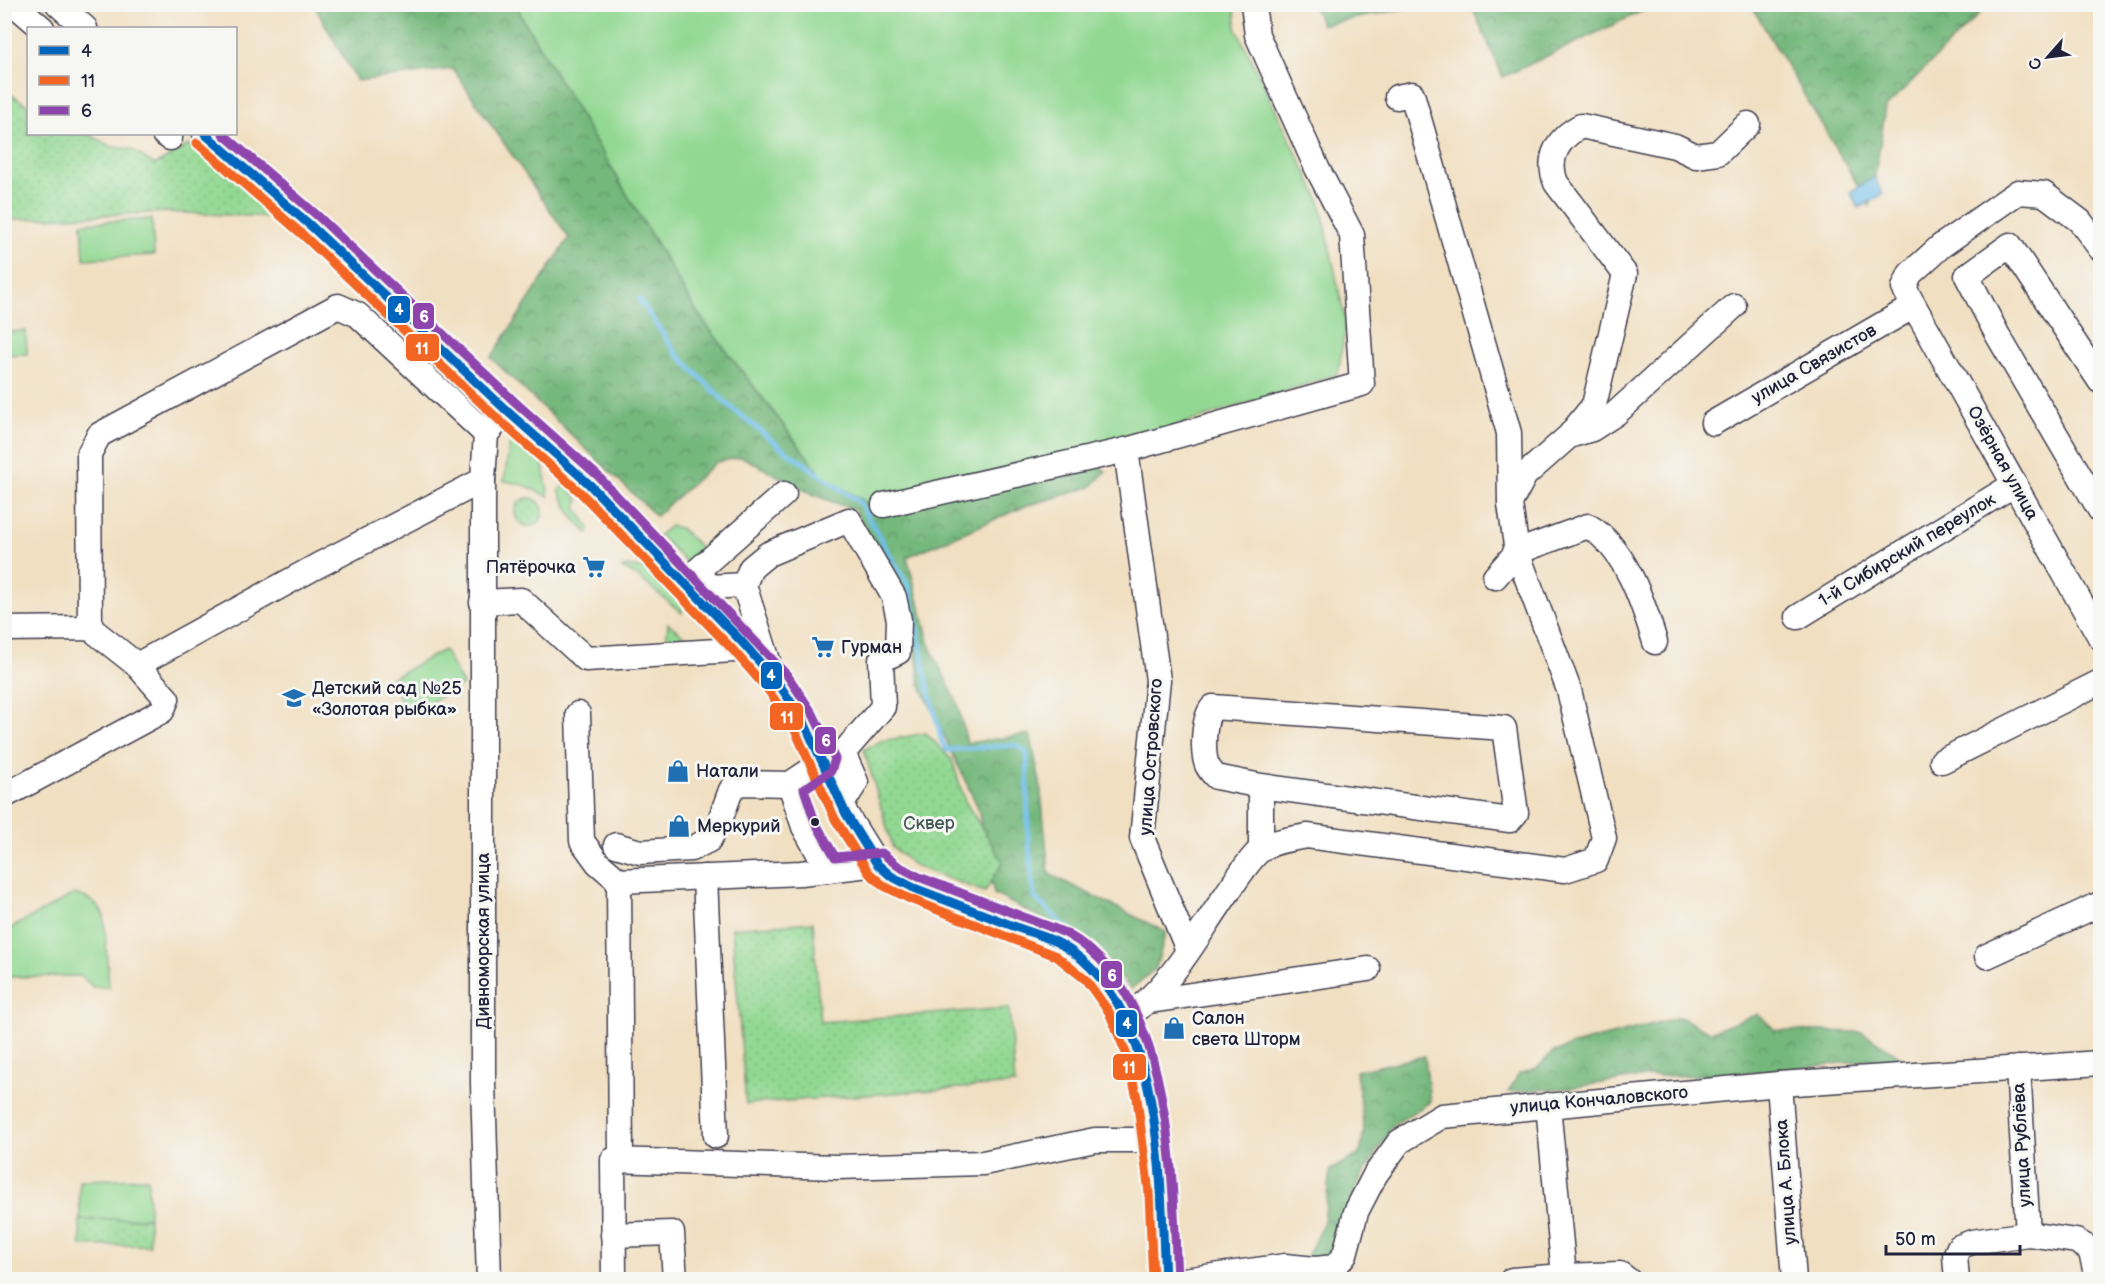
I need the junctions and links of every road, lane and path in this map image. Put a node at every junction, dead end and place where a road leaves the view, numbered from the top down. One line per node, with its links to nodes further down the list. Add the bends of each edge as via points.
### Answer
1 (14, 4): 4 (street)
2 (58, 4): 5 (street)
3 (1253, 4): 20 (street, via 1257,34 1317,168 1352,235 1362,384)
4 (41, 27)
5 (85, 27)
6 (1397, 97): 24 (street, via 1412,94 1509,433)
7 (1748, 124): 19 (street, via 1718,153 1696,156 1675,147 1581,126 1557,145 1550,169 1556,183 1625,274 1593,405)
8 (206, 135): 16 (street, via 311,226)
9 (1996, 209): 10 (street); 11 (street, via 2018,192 2044,194 2080,221); 12 (street, via 1941,246 1910,274)
10 (2006, 248): 14 (street); 15 (street); 26 (street, via 1967,276)
11 (2100, 248)
12 (1909, 297): 17 (street, улица Связистов); 22 (street, Озёрная улица)
13 (1734, 306): 19 (street, via 1615,414 1592,429)
14 (2100, 381)
15 (2100, 398)
16 (507, 411): 18 (street); 29 (street)
17 (1713, 423)
18 (486, 434): 21 (street, Дивноморская улица); 33 (street, via 358,315 338,306 99,435 89,454)
19 (1569, 436): 24 (street, via 1525,476)
20 (1126, 450): 25 (street); 55 (street, улица Островского, via 1158,680 1142,838)
21 (483, 480): 31 (street, Дивноморская улица); 38 (street)
22 (2015, 484): 32 (street, 1-й Сибирский переулок); 35 (street, Озёрная улица)
23 (784, 494): 29 (street, via 697,571)
24 (1510, 504): 27 (street)
25 (884, 505)
26 (2100, 510)
27 (1517, 552): 28 (street); 37 (street, via 1587,526 1604,535 1640,592); 49 (street, via 1569,690 1604,838 1596,860 1565,870 1307,836 1283,840)
28 (1496, 577)
29 (697, 584): 30 (street); 36 (street)
30 (744, 585): 39 (street); 47 (street, via 751,568 768,554 849,520 894,597 899,620 898,652 881,660 883,707 843,753 856,782)
31 (482, 602): 36 (street, via 521,600 586,659 734,650); 71 (street, Дивноморская улица, via 483,1084)
32 (1798, 616)
33 (90, 628): 34 (street); 38 (street)
34 (4, 629)
35 (2100, 637)
36 (742, 642): 39 (street)
37 (1655, 642)
38 (137, 665): 46 (street, via 167,699 162,711)
39 (774, 679): 43 (street, via 803,720)
40 (2100, 682): 42 (street)
41 (578, 714): 53 (street, via 582,841 598,863)
42 (1942, 760)
43 (823, 762): 44 (street); 47 (street)
44 (790, 784): 48 (street, via 739,783 730,790 709,840 691,849 640,852); 51 (street, via 804,827)
45 (1261, 786): 45 (street, via 1510,820 1516,813 1504,728 1213,707 1208,712 1207,766 1216,777); 49 (street)
46 (4, 796)
47 (842, 804): 50 (street)
48 (616, 845)
49 (1260, 850): 55 (street)
50 (877, 864): 51 (street); 59 (street, via 914,888 1079,954 1111,992)
51 (828, 870): 52 (street)
52 (705, 877): 53 (street); 64 (street)
53 (619, 881): 66 (street)
54 (2100, 904): 56 (street)
55 (1188, 950): 58 (street, via 1171,978)
56 (1987, 956)
57 (1368, 969): 58 (street)
58 (1150, 1001): 59 (street)
59 (1125, 1019): 65 (street, via 1145,1082)
60 (2100, 1063): 61 (street, улица Кончаловского)
61 (2018, 1068): 62 (street, улица Кончаловского); 68 (street, улица Рублёва)
62 (1779, 1084): 63 (street, улица Кончаловского); 78 (street, улица А. Блока)
63 (1548, 1105): 69 (street, улица Кончаловского, via 1442,1116 1399,1142 1375,1175 1356,1212); 70 (street)
64 (716, 1136)
65 (1155, 1140): 66 (street, via 1095,1140 983,1163 837,1167); 74 (street)
66 (621, 1160): 67 (street, via 613,1160)
67 (613, 1234): 72 (street); 73 (street, via 672,1233)
68 (2028, 1234): 79 (street, via 1959,1247 1955,1256); 80 (street, via 2076,1241 2090,1249)
69 (1336, 1273): 75 (street, улица Кончаловского, via 1285,1266)
70 (1564, 1276): 76 (street); 77 (street, via 1620,1274)
71 (489, 1280)
72 (614, 1280)
73 (675, 1280)
74 (1165, 1280)
75 (1184, 1280)
76 (1512, 1280)
77 (1628, 1280)
78 (1794, 1280)
79 (1957, 1280)
80 (2098, 1280)

